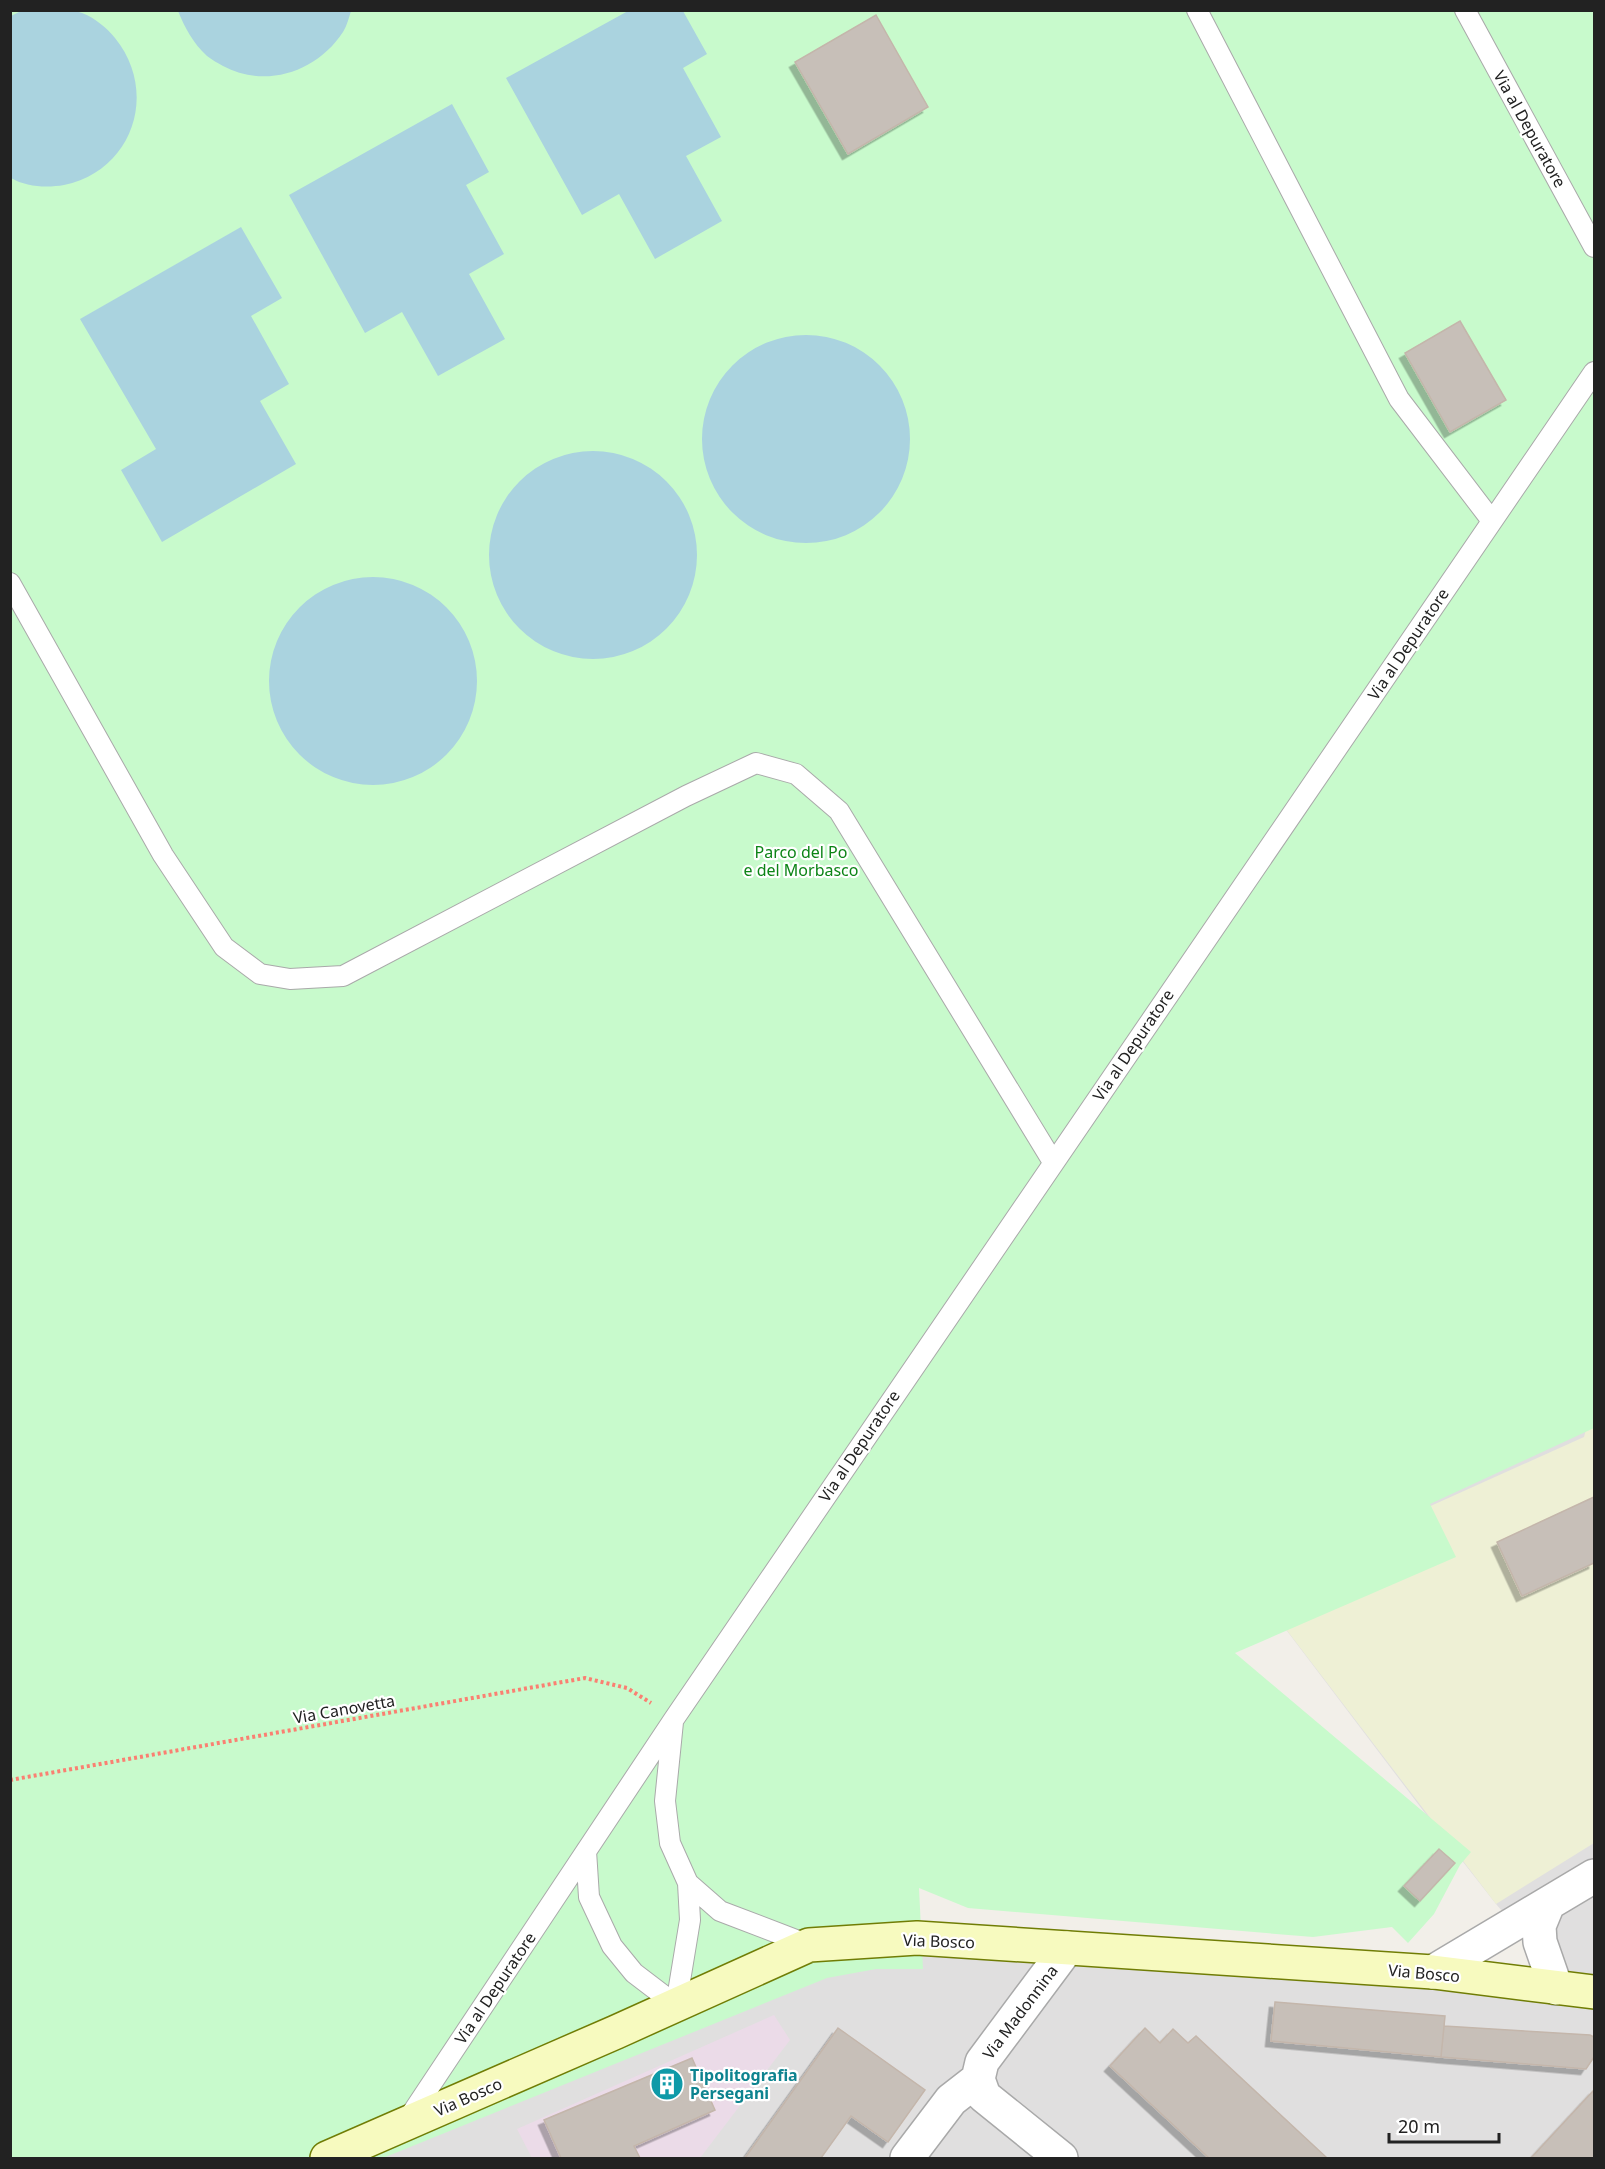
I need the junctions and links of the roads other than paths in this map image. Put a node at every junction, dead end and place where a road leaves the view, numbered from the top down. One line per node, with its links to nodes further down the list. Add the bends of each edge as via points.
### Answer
1 (1197, 10): 5 (lane, via 1399,399)
2 (1465, 10): 3 (lane, Via al Depuratore)
3 (1594, 247)
4 (1594, 372): 5 (lane, Via al Depuratore)
5 (1492, 520): 7 (lane, Via al Depuratore)
6 (10, 584): 7 (lane, via 163,855 224,947 260,974 290,979 343,976 756,763 796,774 839,811)
7 (1053, 1162): 8 (lane, Via al Depuratore)
8 (674, 1719): 9 (lane, Via al Depuratore); 11 (lane, Via al Depuratore, via 665,1800 670,1843)
9 (586, 1851): 18 (lane, via 589,1897 612,1946 634,1973); 20 (lane, Via al Depuratore)
10 (1594, 1876): 12 (street)
11 (688, 1883): 13 (lane, Via al Depuratore, via 720,1911); 18 (lane, Via al Depuratore, via 690,1920)
12 (1548, 1904): 15 (street); 16 (street, via 1539,1926 1540,1942)
13 (809, 1945): 14 (street, Via Bosco, via 917,1938); 18 (street, Via Bosco)
14 (1067, 1948): 15 (street, Via Bosco); 19 (street, Via Madonnina, via 982,2062)
15 (1433, 1972): 16 (street, Via Bosco)
16 (1556, 1988): 17 (street, Via Bosco)
17 (1594, 1992)
18 (676, 2005): 20 (street, Via Bosco)
19 (978, 2079): 22 (street, Via Madonnina, via 951,2100); 23 (street, Via Madonnina, via 984,2096)
20 (404, 2125): 21 (street, Via Bosco)
21 (327, 2158)
22 (907, 2158)
23 (1060, 2158)

